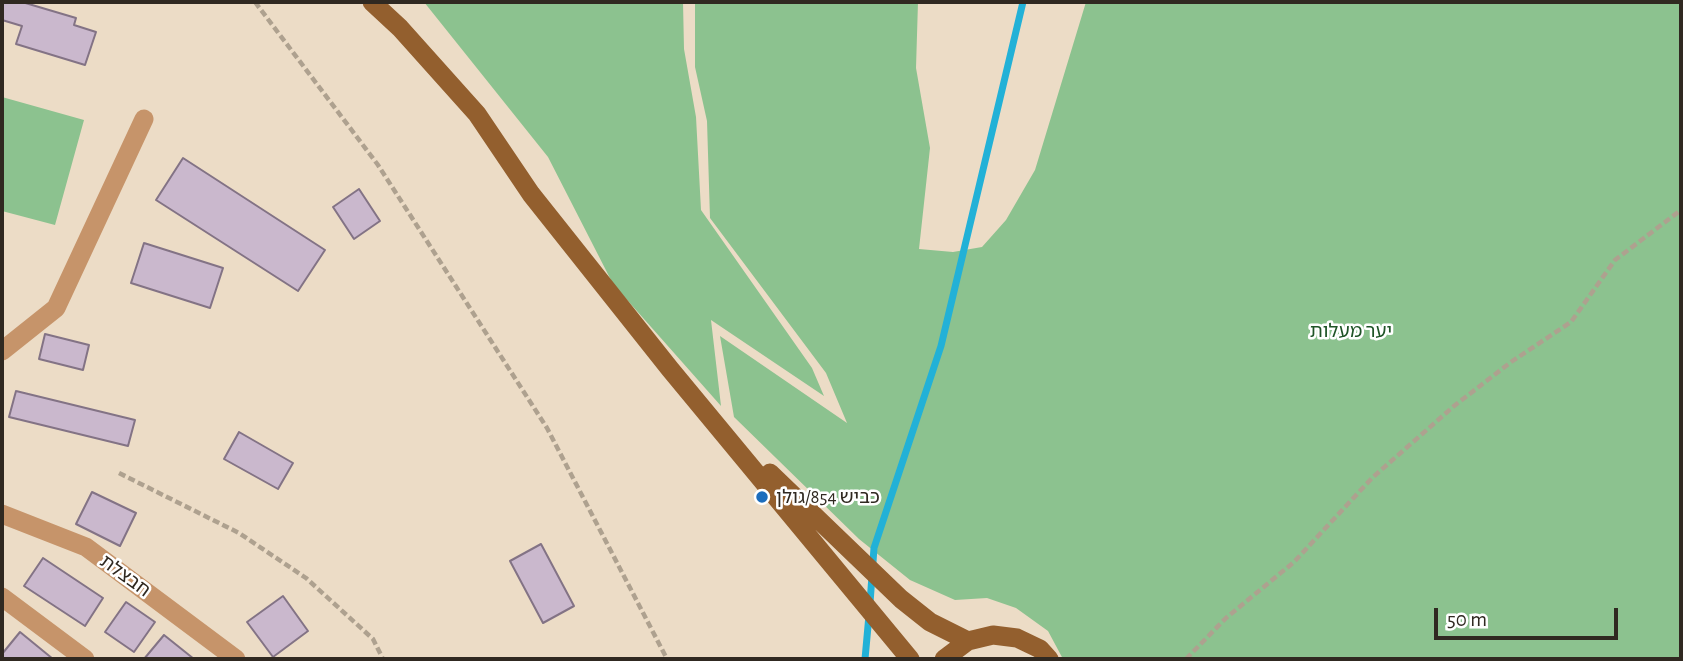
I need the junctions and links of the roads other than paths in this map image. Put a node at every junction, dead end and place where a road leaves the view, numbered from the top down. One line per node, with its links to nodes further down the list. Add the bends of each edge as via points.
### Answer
1 (372, 2): 4 (main road, via 477,114 531,194)
2 (144, 119): 3 (street, via 56,308)
3 (2, 351)
4 (670, 369): 7 (main road, via 812,516 901,598 930,622); 10 (main road)
5 (2, 513): 9 (street, חבצלת, via 86,547)
6 (2, 597): 8 (street)
7 (968, 641): 11 (main road); 12 (main road, via 993,635 1017,638)
8 (85, 659)
9 (236, 659)
10 (910, 659)
11 (944, 659)
12 (1049, 659)

